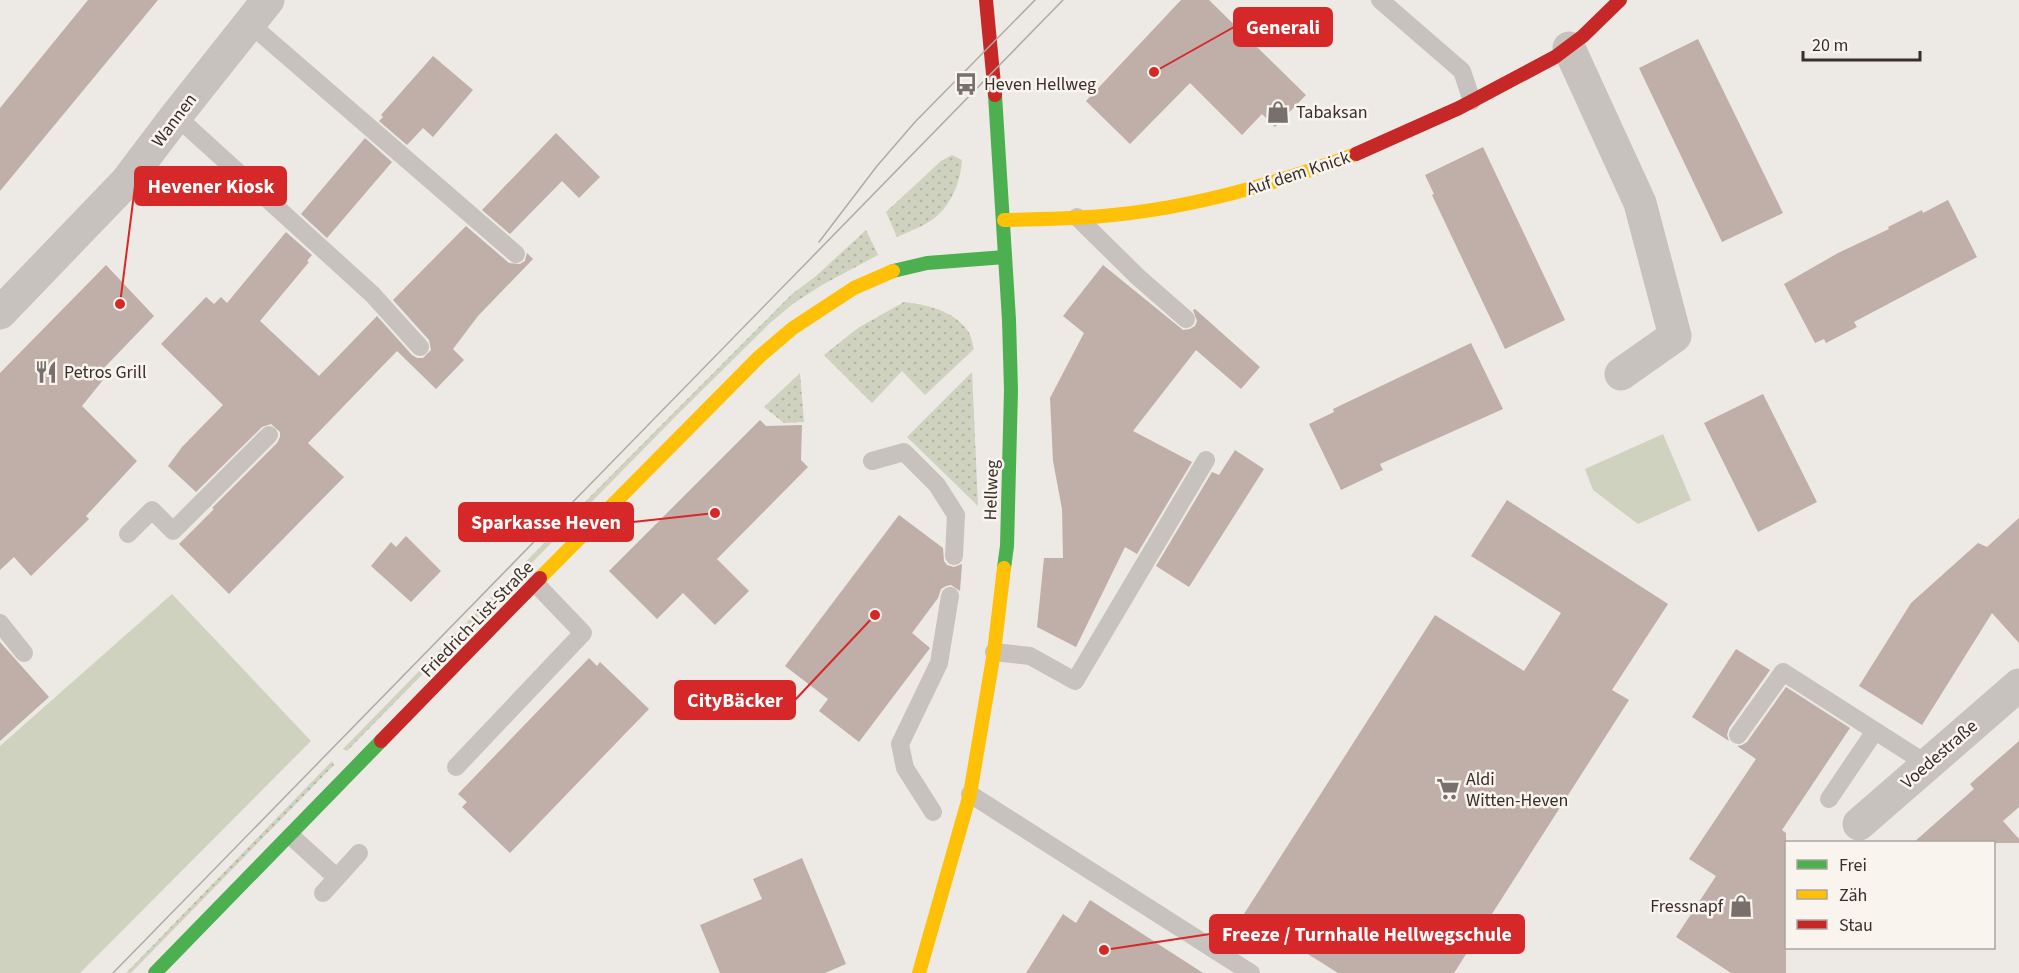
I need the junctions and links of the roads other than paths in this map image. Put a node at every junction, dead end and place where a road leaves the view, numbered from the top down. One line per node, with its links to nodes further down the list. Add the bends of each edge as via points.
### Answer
1 (986, 0): 9 (street, Hellweg)
2 (1380, 0): 6 (lane, via 1462,71)
3 (1620, 0): 5 (street, Auf dem Knick)
4 (259, 11): 7 (street, Wannen); 10 (lane)
5 (1569, 48): 6 (street, Auf dem Knick); 15 (street, via 1640,202 1675,336)
6 (1472, 101): 8 (street, Auf dem Knick, via 1367,150 1260,187 1130,214)
7 (176, 116): 12 (street, Wannen, via 126,182); 14 (lane, via 372,294)
8 (1077, 217): 9 (street, Auf dem Knick); 13 (lane)
9 (1004, 220): 11 (street, Hellweg)
10 (516, 254)
11 (1005, 257): 21 (street, Friedrich-List-Straße, via 899,269 822,307 759,357); 25 (street, Hellweg, via 1010,460 1007,546)
12 (0, 314)
13 (1186, 319)
14 (420, 347)
15 (1621, 374)
16 (269, 435): 19 (lane, via 173,531 152,510)
17 (1206, 460): 25 (lane, via 1075,681 1030,656)
18 (872, 461): 20 (lane, via 904,452 937,484 956,515)
19 (128, 534)
20 (954, 556)
21 (536, 584): 30 (lane, via 584,633); 35 (street, Friedrich-List-Straße)
22 (950, 596): 33 (lane, via 939,663 900,744 905,768)
23 (0, 623): 24 (lane)
24 (24, 652)
25 (994, 652): 31 (street, Hellweg)
26 (2019, 685): 29 (street, Voedestraße)
27 (1875, 731): 28 (lane, via 1783,672); 29 (lane); 32 (lane)
28 (1738, 735)
29 (1927, 764): 34 (street, Voedestraße)
30 (456, 767)
31 (970, 794): 40 (street, Hellweg); 41 (lane)
32 (1829, 799)
33 (933, 812)
34 (1859, 824)
35 (291, 836): 37 (lane); 39 (street, Friedrich-List-Straße)
36 (359, 853): 37 (lane)
37 (336, 877): 38 (lane)
38 (322, 893)
39 (155, 973)
40 (919, 973)
41 (1251, 973)

